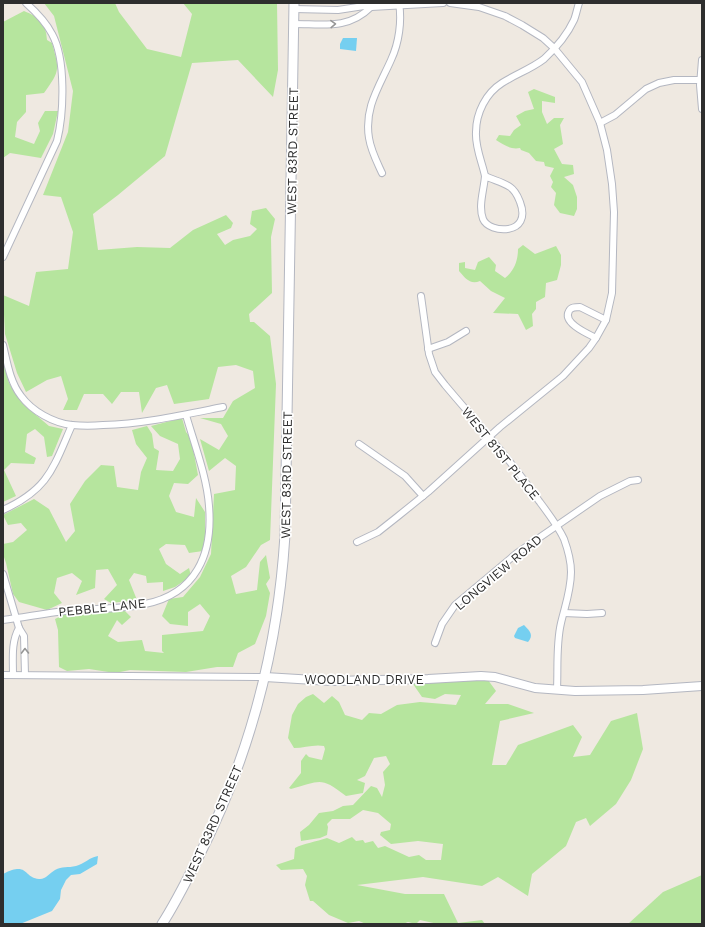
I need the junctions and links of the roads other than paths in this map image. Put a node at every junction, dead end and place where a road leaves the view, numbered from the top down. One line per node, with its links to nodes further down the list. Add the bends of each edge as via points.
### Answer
1 (26, 3): 17 (street, via 46,25 57,44 61,69 62,114 54,147)
2 (443, 3): 5 (street)
3 (450, 3): 6 (street)
4 (579, 3): 10 (street, via 571,27)
5 (399, 4): 8 (street); 15 (street, via 399,28 395,49 375,91 368,121 369,140)
6 (479, 5): 10 (street, via 522,25)
7 (294, 6): 8 (street, via 338,10); 9 (main road, WEST 83RD STREET)
8 (371, 7): 9 (street, one-way to 8, via 342,24 364,14)
9 (294, 24): 44 (main road, WEST 83RD STREET, via 285,535 280,597)
10 (554, 48): 14 (street, via 582,82); 16 (street, via 535,66 501,84 481,107 476,133)
11 (702, 60): 12 (street)
12 (701, 80): 13 (street); 14 (street, via 659,83 646,89 615,115)
13 (702, 109)
14 (600, 123): 19 (street, via 607,150 614,212 612,292)
15 (382, 173)
16 (485, 176): 16 (street, via 481,210 483,221 499,229 519,225 523,212 518,195 510,186)
17 (3, 257)
18 (422, 296): 23 (street, WEST 81ST PLACE)
19 (606, 320): 21 (street); 21 (street, via 580,307 569,311 569,320 572,324)
20 (466, 331): 23 (street, via 448,342)
21 (596, 338): 27 (street, via 563,376)
22 (3, 345): 26 (street, via 14,385 20,395 41,413 58,422)
23 (428, 349): 27 (street, WEST 81ST PLACE, via 436,372 445,386)
24 (222, 407): 25 (street)
25 (186, 415): 26 (street, via 133,424); 37 (street, PEBBLE LANE, via 207,492 210,518 206,552 192,579 180,590 146,604)
26 (72, 425): 31 (street, via 44,482 26,498)
27 (489, 437): 30 (street); 32 (street, WEST 81ST PLACE, via 522,476)
28 (359, 444): 30 (street, via 406,476)
29 (638, 480): 32 (street, LONGVIEW ROAD, via 630,481 600,496)
30 (423, 496): 33 (street, via 378,532)
31 (3, 510)
32 (556, 526): 35 (street, WEST 81ST PLACE, via 563,538 570,563 570,582); 40 (street, LONGVIEW ROAD, via 517,553 455,605 442,624)
33 (357, 542)
34 (3, 574): 37 (street)
35 (564, 613): 36 (street); 46 (street, WEST 81ST PLACE, via 558,645)
36 (602, 613)
37 (16, 618): 38 (street, PEBBLE LANE); 39 (street)
38 (3, 620)
39 (19, 628): 42 (street, via 15,635); 43 (street, one-way to 39, via 24,636)
40 (435, 643)
41 (3, 675): 42 (street, WOODLAND DRIVE)
42 (13, 675): 43 (street, WOODLAND DRIVE)
43 (25, 675): 44 (street, WOODLAND DRIVE)
44 (265, 677): 46 (street, WOODLAND DRIVE, via 331,680 481,676 496,677 535,688); 47 (main road, WEST 83RD STREET, via 247,741 223,806 208,840)
45 (702, 686): 46 (street, WOODLAND DRIVE, via 643,690)
46 (557, 689)
47 (162, 924)

